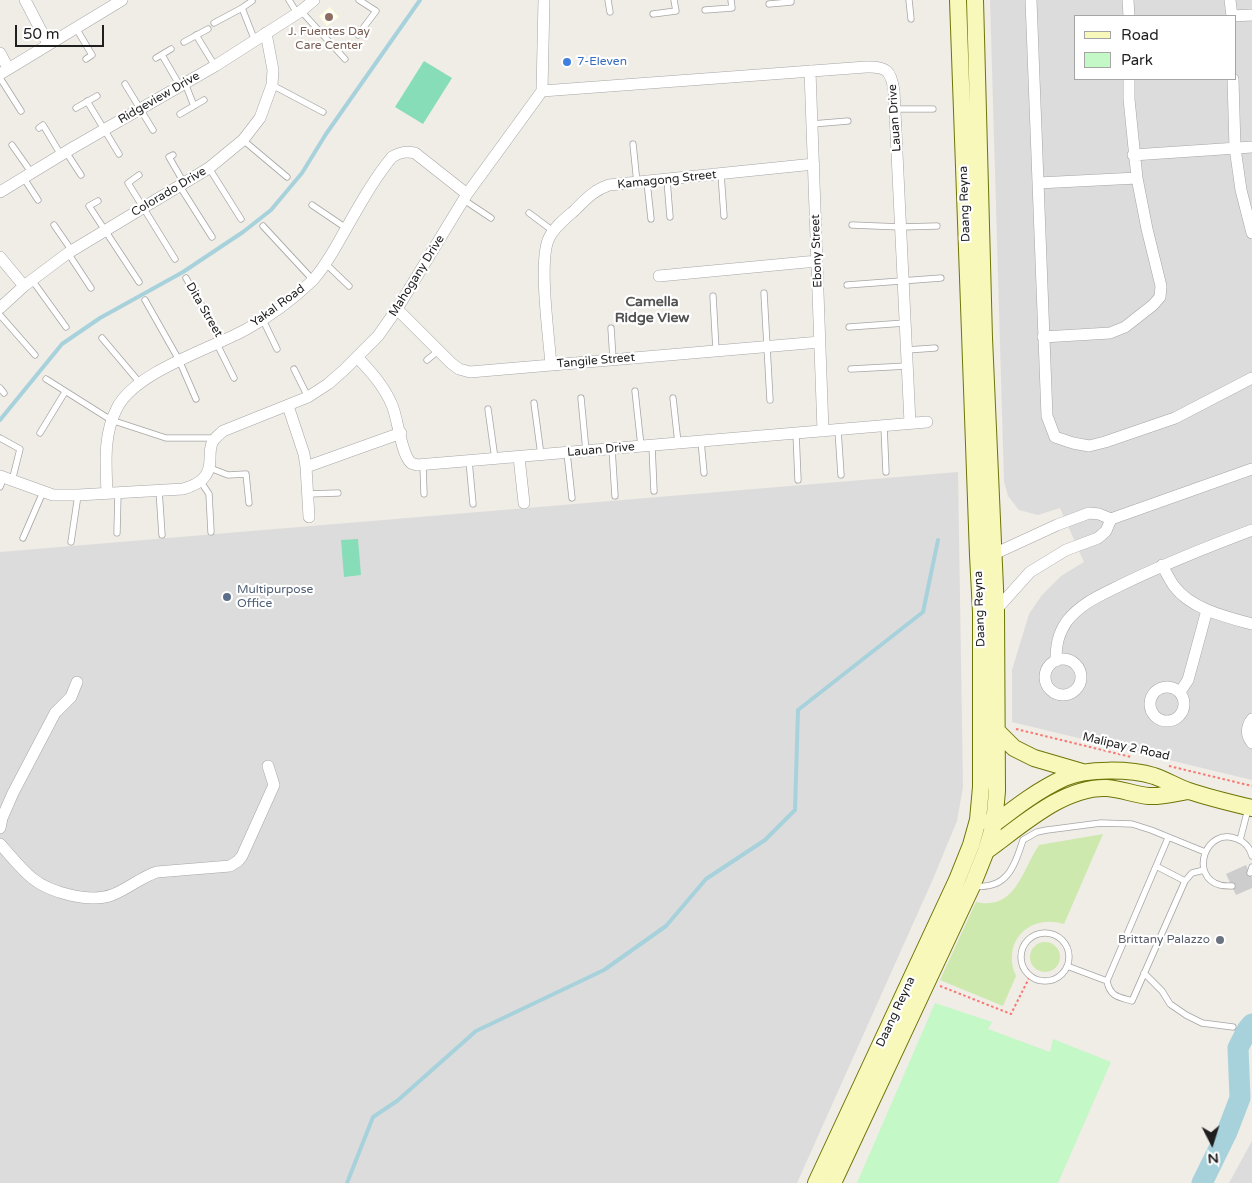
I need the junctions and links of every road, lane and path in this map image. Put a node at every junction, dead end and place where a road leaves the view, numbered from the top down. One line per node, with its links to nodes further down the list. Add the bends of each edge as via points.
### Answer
1 (24, 0): 37 (street)
2 (122, 0): 30 (street)
3 (289, 0): 21 (lane)
4 (314, 0): 21 (street, Ridgeview Drive)
5 (359, 0): 34 (lane, via 376,11)
6 (544, 0): 51 (street)
7 (608, 0): 22 (lane)
8 (674, 0): 23 (lane, via 676,11)
9 (731, 0): 20 (lane, via 732,8)
10 (791, 0): 18 (lane)
11 (909, 0): 28 (lane)
12 (958, 0): 223 (main road, Daang Reyna)
13 (975, 0): 222 (main road, Daang Reyna, via 984,338)
14 (1031, 0): 87 (street)
15 (1128, 0): 24 (street)
16 (1230, 0): 25 (street)
17 (252, 1): 19 (lane)
18 (769, 4)
19 (242, 8): 29 (lane); 35 (lane)
20 (705, 10)
21 (299, 12): 32 (street, Ridgeview Drive); 41 (lane)
22 (610, 12)
23 (653, 14)
24 (1130, 15)
25 (1232, 15)
26 (1252, 15): 27 (street)
27 (1237, 16)
28 (911, 19)
29 (214, 23)
30 (76, 28): 37 (street); 40 (lane, via 92,55)
31 (208, 29): 33 (lane)
32 (266, 33): 35 (street, Ridgeview Drive); 50 (street, Colorado Drive, via 273,70)
33 (196, 35): 36 (lane); 42 (lane)
34 (358, 35)
35 (255, 40): 42 (street, Ridgeview Drive)
36 (184, 42)
37 (48, 44): 43 (street)
38 (171, 49): 49 (lane, via 159,56)
39 (0, 53): 43 (street)
40 (86, 59)
41 (345, 59)
42 (215, 66): 49 (street, Ridgeview Drive)
43 (4, 71)
44 (810, 71): 51 (street, Lauan Drive); 58 (street, Lauan Drive, via 885,69 892,80); 64 (street, Ebony Street)
45 (0, 78): 60 (lane)
46 (1130, 80): 76 (street)
47 (1233, 80): 72 (street)
48 (125, 84): 57 (lane)
49 (183, 84): 55 (lane); 57 (street, Ridgeview Drive)
50 (272, 85): 61 (lane); 68 (street, Colorado Drive, via 260,118)
51 (542, 91): 90 (street, Mahogany Drive)
52 (97, 96): 54 (lane)
53 (204, 100): 55 (lane)
54 (87, 101): 56 (lane); 66 (lane)
55 (194, 106): 62 (lane)
56 (76, 108)
57 (140, 108): 66 (street, Ridgeview Drive); 67 (lane)
58 (895, 109): 59 (lane); 105 (street, Lauan Drive)
59 (933, 109)
60 (21, 112)
61 (323, 112)
62 (180, 114)
63 (848, 121): 64 (lane)
64 (812, 124): 77 (street, Ebony Street)
65 (39, 128): 73 (lane, via 43,125)
66 (104, 129): 73 (street, Ridgeview Drive); 74 (lane)
67 (153, 130)
68 (243, 140): 78 (street, Colorado Drive); 83 (lane)
69 (633, 144): 86 (lane)
70 (12, 145): 80 (lane)
71 (1252, 147): 72 (street)
72 (1235, 148): 76 (street); 109 (street)
73 (63, 153): 80 (street, Ridgeview Drive); 81 (lane)
74 (119, 154)
75 (173, 155): 88 (lane, via 169,157)
76 (1133, 155): 84 (street)
77 (814, 164): 79 (street, Kamagong Street); 114 (street, Ebony Street)
78 (209, 168): 88 (street, Colorado Drive); 99 (lane)
79 (721, 174): 85 (street, Kamagong Street); 96 (lane)
80 (27, 175): 89 (street, Ridgeview Drive); 91 (lane)
81 (80, 175)
82 (139, 176): 94 (lane, via 128,183)
83 (287, 178)
84 (1136, 178): 87 (street); 137 (street, via 1161,286 1160,297 1125,327 1110,333)
85 (667, 180): 86 (street, Kamagong Street); 97 (lane)
86 (642, 182): 100 (lane); 108 (street, Kamagong Street, via 609,185 593,192)
87 (1038, 183): 137 (street)
88 (181, 184): 94 (street, Colorado Drive); 110 (lane)
89 (1, 188)
90 (466, 197): 98 (lane); 106 (street, Yakal Road, via 415,153 399,153 387,163); 130 (street, Mahogany Drive)
91 (38, 200)
92 (98, 201): 107 (lane, via 89,206)
93 (312, 205): 106 (lane)
94 (142, 208): 107 (street, Colorado Drive); 113 (lane)
95 (529, 213): 108 (lane)
96 (724, 216)
97 (670, 217)
98 (491, 218)
99 (241, 219)
100 (651, 219)
101 (54, 225): 111 (lane)
102 (852, 225): 105 (lane)
103 (263, 226): 119 (lane)
104 (937, 226): 105 (lane)
105 (901, 227): 122 (street, Lauan Drive)
106 (346, 228): 115 (street, Yakal Road)
107 (105, 230): 111 (street, Colorado Drive); 121 (lane)
108 (553, 231): 152 (street, Kamagong Street, via 544,261)
109 (1252, 233)
110 (212, 237)
111 (70, 252): 120 (street, Colorado Drive); 125 (lane)
112 (0, 257): 120 (street)
113 (175, 259)
114 (817, 261): 116 (street); 140 (street, Ebony Street)
115 (326, 264): 119 (street, Yakal Road); 124 (lane)
116 (659, 276)
117 (186, 278): 139 (lane, Dita Street)
118 (941, 278): 122 (lane)
119 (313, 280): 132 (street, Yakal Road)
120 (28, 282): 129 (street, Colorado Drive); 134 (lane)
121 (139, 282)
122 (903, 282): 123 (lane); 133 (street, Lauan Drive)
123 (847, 285)
124 (350, 286)
125 (91, 288)
126 (764, 294): 141 (lane)
127 (713, 296): 144 (lane)
128 (145, 300): 150 (lane)
129 (0, 308)
130 (397, 309): 146 (street, Tangile Street); 148 (street, Mahogany Drive)
131 (0, 316): 147 (lane)
132 (263, 319): 139 (street, Yakal Road); 143 (lane)
133 (906, 323): 135 (lane); 145 (street, Lauan Drive)
134 (66, 327)
135 (849, 327)
136 (611, 328): 149 (lane)
137 (1043, 337): 158 (street, via 1047,416 1055,437 1073,443 1089,446 1106,442 1166,421)
138 (102, 338): 159 (lane)
139 (220, 342): 150 (street, Yakal Road); 157 (lane, Dita Street)
140 (820, 342): 141 (street, Tangile Street); 175 (street, Ebony Street)
141 (767, 346): 144 (street, Tangile Street); 166 (lane)
142 (936, 348): 145 (lane)
143 (277, 349)
144 (716, 350): 149 (street, Tangile Street)
145 (907, 350): 153 (street, Lauan Drive)
146 (438, 351): 151 (lane); 152 (street, Tangile Street, via 459,369 470,372)
147 (35, 355)
148 (358, 358): 162 (street, Mahogany Drive); 177 (street, via 384,389)
149 (613, 359): 152 (street, Tangile Street)
150 (179, 360): 159 (street, Yakal Road); 165 (lane)
151 (427, 360)
152 (551, 365)
153 (908, 366): 155 (lane); 172 (street, Lauan Drive)
154 (294, 369): 162 (lane)
155 (851, 369)
156 (46, 378): 161 (lane)
157 (234, 378)
158 (1252, 378)
159 (140, 383): 170 (street, Yakal Road, via 117,406)
160 (635, 391): 183 (lane)
161 (65, 392): 170 (lane); 176 (lane)
162 (308, 397): 168 (street, Mahogany Drive)
163 (581, 398): 185 (lane)
164 (673, 398): 182 (lane)
165 (196, 399)
166 (770, 400)
167 (534, 403): 187 (lane)
168 (288, 406): 180 (street, Mahogany Drive, via 223,431); 192 (street, via 300,437)
169 (488, 409): 189 (lane)
170 (111, 420): 180 (lane, via 166,438); 205 (street, Yakal Road, via 105,458)
171 (927, 422): 172 (street, Lauan Drive)
172 (910, 423): 173 (street, Lauan Drive)
173 (884, 426): 174 (street, Lauan Drive); 195 (lane)
174 (838, 430): 175 (street, Lauan Drive); 197 (lane)
175 (823, 431): 178 (street, Lauan Drive)
176 (40, 433)
177 (401, 433): 191 (street, via 408,460); 192 (street)
178 (796, 433): 181 (street, Lauan Drive); 199 (lane)
179 (0, 438): 198 (lane, via 20,449)
180 (215, 438): 193 (street, via 211,444)
181 (701, 441): 182 (street, Lauan Drive); 196 (lane)
182 (678, 443): 183 (street, Lauan Drive)
183 (646, 446): 184 (street, Lauan Drive); 202 (lane)
184 (612, 449): 185 (street, Lauan Drive); 209 (lane)
185 (586, 451): 186 (street, Lauan Drive)
186 (567, 453): 187 (street, Lauan Drive); 210 (lane)
187 (541, 455): 188 (street, Lauan Drive)
188 (519, 457): 189 (street, Lauan Drive); 212 (street)
189 (495, 459): 190 (street, Lauan Drive)
190 (470, 461): 191 (street, Lauan Drive); 213 (lane)
191 (423, 465): 207 (lane)
192 (306, 467): 206 (street)
193 (210, 468): 200 (street); 211 (lane, via 228,475 246,474)
194 (1252, 469): 215 (street)
195 (886, 472)
196 (704, 473)
197 (841, 475)
198 (4, 480): 203 (street)
199 (798, 480)
200 (201, 482): 201 (street, via 183,489); 218 (lane, via 209,494)
201 (159, 490): 205 (street); 219 (lane)
202 (654, 491)
203 (43, 492): 208 (street); 220 (lane)
204 (338, 492): 206 (lane)
205 (113, 493): 208 (street); 217 (lane)
206 (308, 494): 214 (street)
207 (424, 494)
208 (78, 495): 221 (lane)
209 (616, 496)
210 (572, 498)
211 (249, 503)
212 (524, 503)
213 (473, 504)
214 (309, 517)
215 (1111, 519): 222 (street, via 1089,513); 226 (street, via 1106,532 1066,550 1030,572)
216 (1252, 531): 224 (street)
217 (117, 532)
218 (211, 532)
219 (162, 534)
220 (23, 538)
221 (71, 542)
222 (994, 554): 223 (street); 226 (main road, Daang Reyna)
223 (978, 555): 226 (main road, Daang Reyna)
224 (1162, 565): 225 (street, via 1175,587); 228 (street, via 1084,604 1061,630 1056,642)
225 (1207, 610): 227 (street); 230 (street, via 1188,680)
226 (989, 612): 232 (main road, Daang Reyna); 241 (main road, Daang Reyna, via 981,787)
227 (1252, 624)
228 (1056, 660)
229 (77, 682): 242 (street, via 71,697 55,713 12,793)
230 (1180, 692)
231 (1252, 718): 233 (street, via 1247,730)
232 (996, 727): 234 (path, Malipay 2 Road); 237 (main road, via 1014,748 1034,758); 241 (main road, Daang Reyna, via 997,791)
233 (1252, 743)
234 (1130, 757)
235 (268, 766): 245 (street, via 274,785 242,856 230,866 157,872 104,898 89,899 38,882)
236 (1168, 766): 238 (path, Malipay 2 Road)
237 (1084, 772): 239 (main road, via 1153,776); 241 (main road, via 1065,778)
238 (1252, 786)
239 (1188, 791): 240 (main road); 246 (main road, via 1150,796 1106,788 1085,790 1068,796)
240 (1250, 808): 244 (lane)
241 (986, 822): 246 (main road, Daang Reyna)
242 (0, 828)
243 (1168, 838): 247 (lane); 249 (lane); 252 (lane, via 1132,824 1102,823 1037,832 1024,840 1017,861 1007,876 995,885 984,887)
244 (1240, 840): 247 (lane, via 1224,837 1209,845); 248 (lane)
245 (0, 844)
246 (979, 848): 252 (main road, Daang Reyna)
247 (1205, 852): 250 (lane)
248 (1252, 856)
249 (1156, 866): 251 (lane); 258 (lane)
250 (1204, 870): 251 (lane, via 1192,873); 253 (lane, via 1213,882)
251 (1186, 881): 255 (lane)
252 (965, 883): 257 (main road, Daang Reyna); 260 (main road, Daang Reyna)
253 (1232, 886)
254 (1067, 966): 256 (lane, via 1060,976 1048,981); 256 (lane, via 1069,954 1064,942 1054,934 1036,934 1026,942 1021,953 1022,966); 258 (lane)
255 (1144, 973): 258 (lane, via 1132,1001 1114,995); 259 (lane, via 1170,1004 1186,1016 1202,1023)
256 (1030, 976): 257 (path, via 1011,1014)
257 (929, 981): 261 (main road, Daang Reyna)
258 (1107, 981)
259 (1232, 1028)
260 (816, 1183)
261 (834, 1183)

